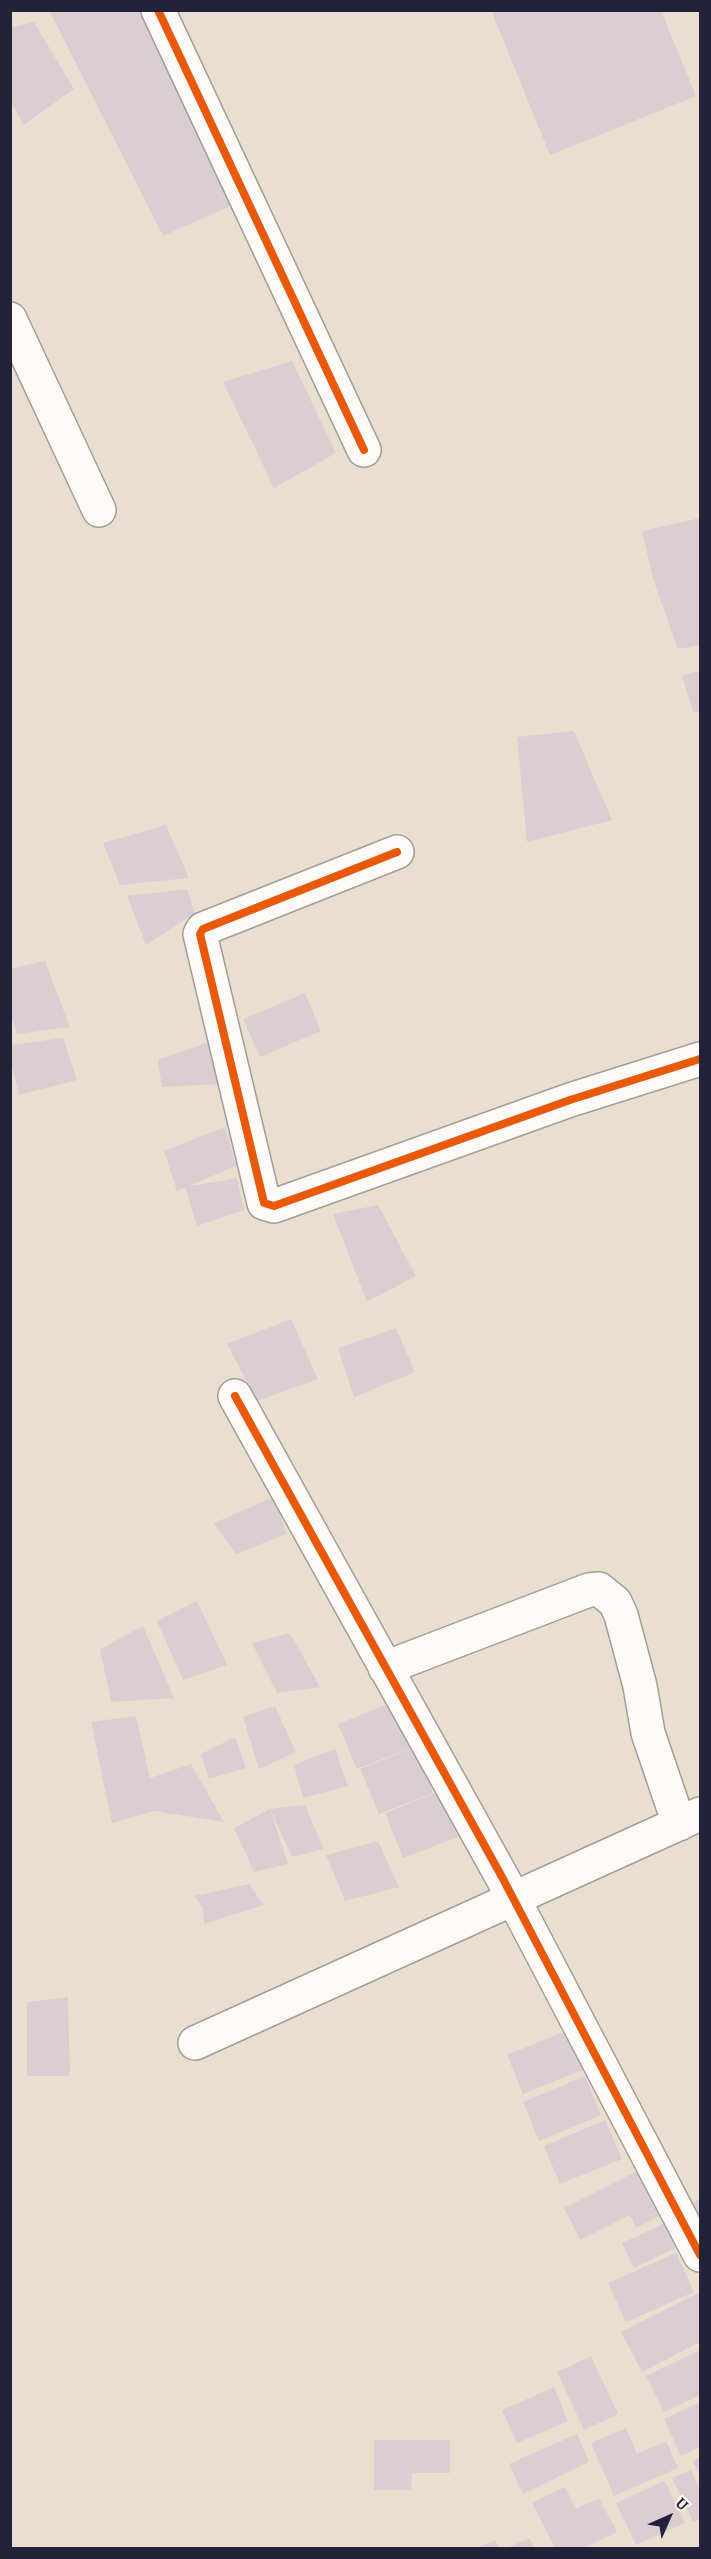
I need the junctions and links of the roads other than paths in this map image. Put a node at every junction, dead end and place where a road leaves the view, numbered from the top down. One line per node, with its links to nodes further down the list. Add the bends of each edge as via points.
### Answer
1 (158, 10): 3 (street)
2 (10, 319): 4 (street)
3 (364, 450)
4 (99, 510)
5 (397, 852): 6 (street, via 203,929 200,934 264,1203 274,1206 570,1100)
6 (700, 1059)
7 (235, 1396): 8 (street)
8 (385, 1668): 9 (street, via 599,1589 615,1602 621,1615 648,1733); 10 (street)
9 (690, 1819): 10 (street)
10 (513, 1897): 11 (street); 12 (street)
11 (195, 2043)
12 (700, 2255)

